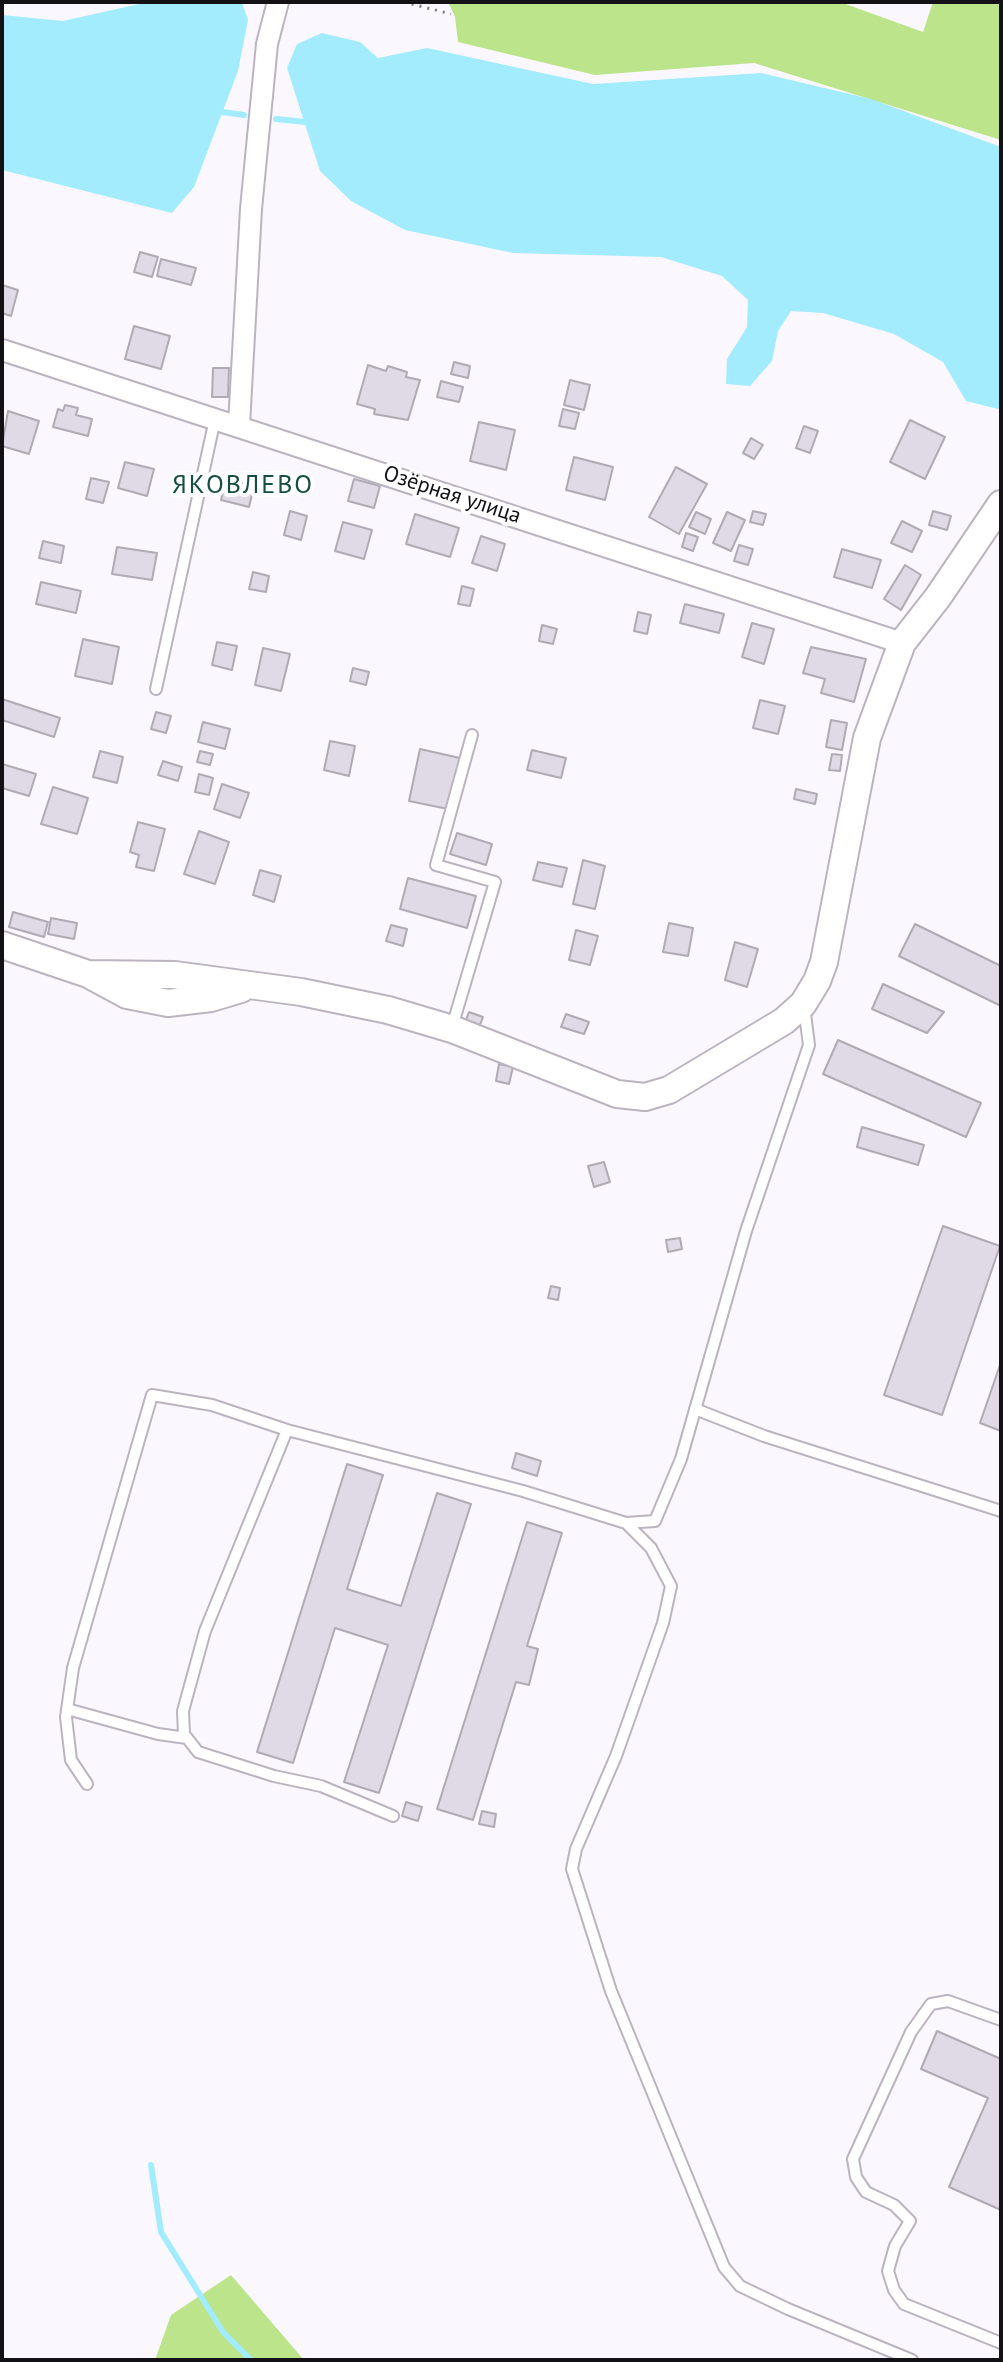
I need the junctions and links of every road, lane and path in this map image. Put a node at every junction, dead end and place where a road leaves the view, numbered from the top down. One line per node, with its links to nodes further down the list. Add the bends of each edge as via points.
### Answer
1 (278, 2): 6 (street, via 267,44 251,209)
2 (404, 2): 3 (path)
3 (451, 14)
4 (2, 350): 5 (street, Озёрная улица)
5 (215, 417): 6 (street, Озёрная улица); 9 (lane)
6 (239, 425): 8 (street, Озёрная улица)
7 (1001, 504): 8 (street)
8 (902, 643): 12 (street, via 867,738 824,962)
9 (156, 689)
10 (472, 735): 13 (lane, via 436,865 495,882)
11 (2, 945): 13 (street, via 88,974 175,975 301,992)
12 (803, 1004): 13 (street, via 707,1070 645,1097 617,1094); 14 (lane, via 809,1045 746,1231)
13 (452, 1029)
14 (695, 1409): 16 (lane); 17 (lane, via 655,1521)
15 (287, 1430): 17 (lane); 18 (lane, via 212,1405 152,1395 90,1600); 19 (lane, via 205,1631 183,1711)
16 (1001, 1511)
17 (626, 1523): 24 (lane, via 651,1548 671,1586 663,1623 572,1869 611,1991 724,2267 740,2286)
18 (67, 1709): 19 (lane); 20 (lane, via 71,1760)
19 (187, 1738): 21 (lane, via 198,1752 321,1786)
20 (87, 1784)
21 (393, 1816)
22 (1001, 2020): 23 (lane, via 948,2001 931,2004 911,2032 853,2159 866,2192 894,2205 910,2221 888,2271 904,2304)
23 (1001, 2343)
24 (912, 2360)

